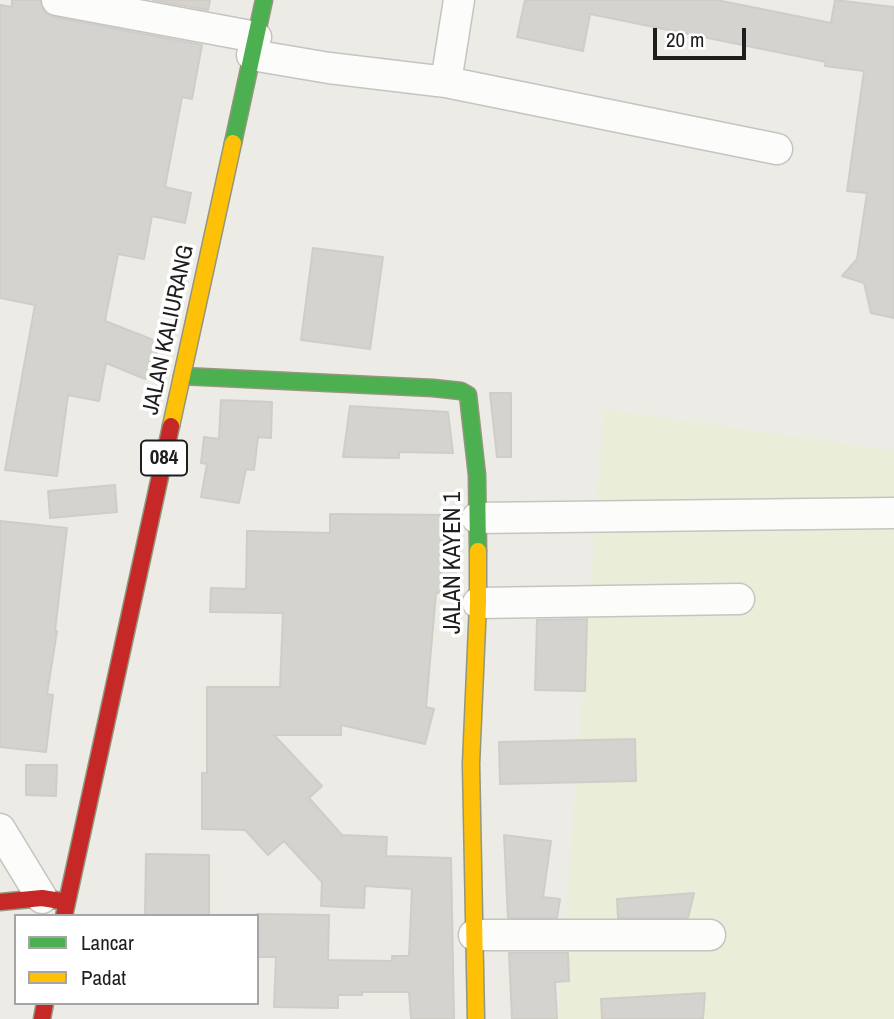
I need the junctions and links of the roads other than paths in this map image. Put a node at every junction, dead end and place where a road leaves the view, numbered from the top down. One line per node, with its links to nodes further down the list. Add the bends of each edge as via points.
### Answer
1 (57, 0): 4 (street)
2 (264, 0): 4 (main road, JALAN KALIURANG / 084)
3 (459, 0): 5 (street)
4 (254, 46): 5 (street, via 329,68); 7 (main road, JALAN KALIURANG / 084)
5 (446, 82): 6 (street)
6 (777, 149)
7 (182, 376): 9 (main road, JALAN KAYEN 1, via 461,391 470,403); 14 (main road, JALAN KALIURANG / 084)
8 (894, 513): 9 (street)
9 (477, 518): 11 (main road, JALAN KAYEN 1)
10 (739, 599): 11 (street)
11 (478, 603): 15 (main road, JALAN KAYEN 1, via 471,764)
12 (0, 830): 14 (street)
13 (0, 902): 14 (main road)
14 (58, 905)
15 (474, 935): 16 (street); 17 (main road, JALAN KAYEN 1)
16 (710, 935)
17 (476, 1019)

